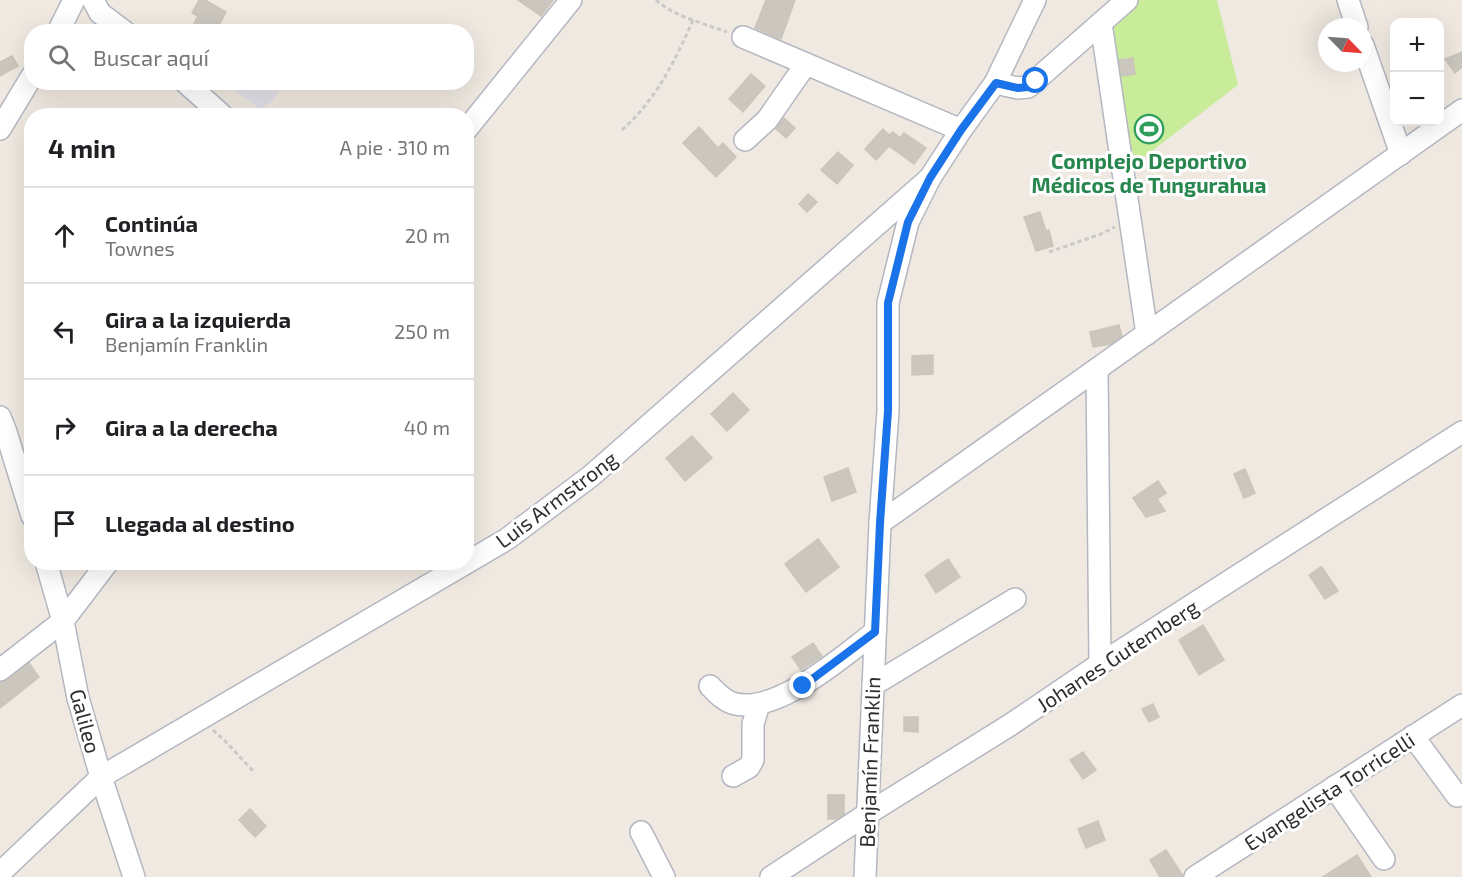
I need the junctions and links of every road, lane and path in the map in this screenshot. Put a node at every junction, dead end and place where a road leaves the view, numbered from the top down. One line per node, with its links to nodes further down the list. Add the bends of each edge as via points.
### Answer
1 (74, 0): 11 (street)
2 (93, 0): 12 (street, via 100,13)
3 (571, 0): 21 (street)
4 (656, 0): 9 (path, via 664,8)
5 (1035, 0): 16 (street, Benjamín Franklin)
6 (1127, 0): 10 (street)
7 (1348, 0): 8 (street)
8 (1354, 18)
9 (693, 20): 13 (path); 23 (path, via 659,88)
10 (1101, 22): 16 (street, via 1028,87); 28 (street)
11 (62, 24)
12 (114, 24)
13 (743, 37): 14 (street)
14 (806, 64): 24 (street); 25 (street, via 767,120)
15 (1372, 71): 26 (street)
16 (996, 83): 24 (street, Benjamín Franklin)
17 (24, 89): 22 (street)
18 (194, 90): 19 (street)
19 (214, 108)
20 (1462, 110): 26 (street)
21 (474, 120)
22 (0, 129)
23 (622, 130)
24 (961, 130): 27 (street, Benjamín Franklin)
25 (745, 140)
26 (1401, 154): 30 (street)
27 (930, 178): 35 (street, Benjamín Franklin, via 908,222 888,303 888,411); 36 (street, Luis Armstrong, via 591,476 507,539)
28 (1130, 220): 29 (path); 30 (street)
29 (1049, 252)
30 (1147, 334): 31 (street)
31 (1096, 369): 35 (street); 43 (street)
32 (0, 417): 34 (street)
33 (1462, 432): 43 (street, Johanes Gutemberg)
34 (24, 490)
35 (880, 523): 42 (street, Benjamín Franklin)
36 (474, 558)
37 (48, 570): 41 (street, Galileo)
38 (102, 570): 41 (street)
39 (454, 570): 49 (street, Luis Armstrong)
40 (1015, 599): 45 (street)
41 (63, 621): 44 (street); 53 (street, Galileo, via 78,698)
42 (875, 632): 45 (street, Benjamín Franklin); 47 (street, via 803,686)
43 (1100, 664): 56 (street, Johanes Gutemberg)
44 (0, 670)
45 (873, 685): 56 (street, Benjamín Franklin)
46 (710, 686): 47 (street, via 731,703)
47 (759, 704): 52 (street, via 753,724 753,760)
48 (1462, 705): 50 (street, Evangelista Torricelli)
49 (200, 719): 51 (path); 53 (street, Luis Armstrong)
50 (1413, 736): 54 (street, Evangelista Torricelli); 55 (street)
51 (252, 771)
52 (733, 776)
53 (101, 777): 59 (street, Luis Armstrong); 60 (street, Galileo)
54 (1334, 787): 58 (street); 64 (street, Evangelista Torricelli)
55 (1457, 796)
56 (867, 814): 62 (street, Johanes Gutemberg); 63 (street, Benjamín Franklin)
57 (641, 832): 61 (street)
58 (1384, 859)
59 (0, 873)
60 (134, 877)
61 (664, 877)
62 (771, 877)
63 (865, 877)
64 (1195, 877)

